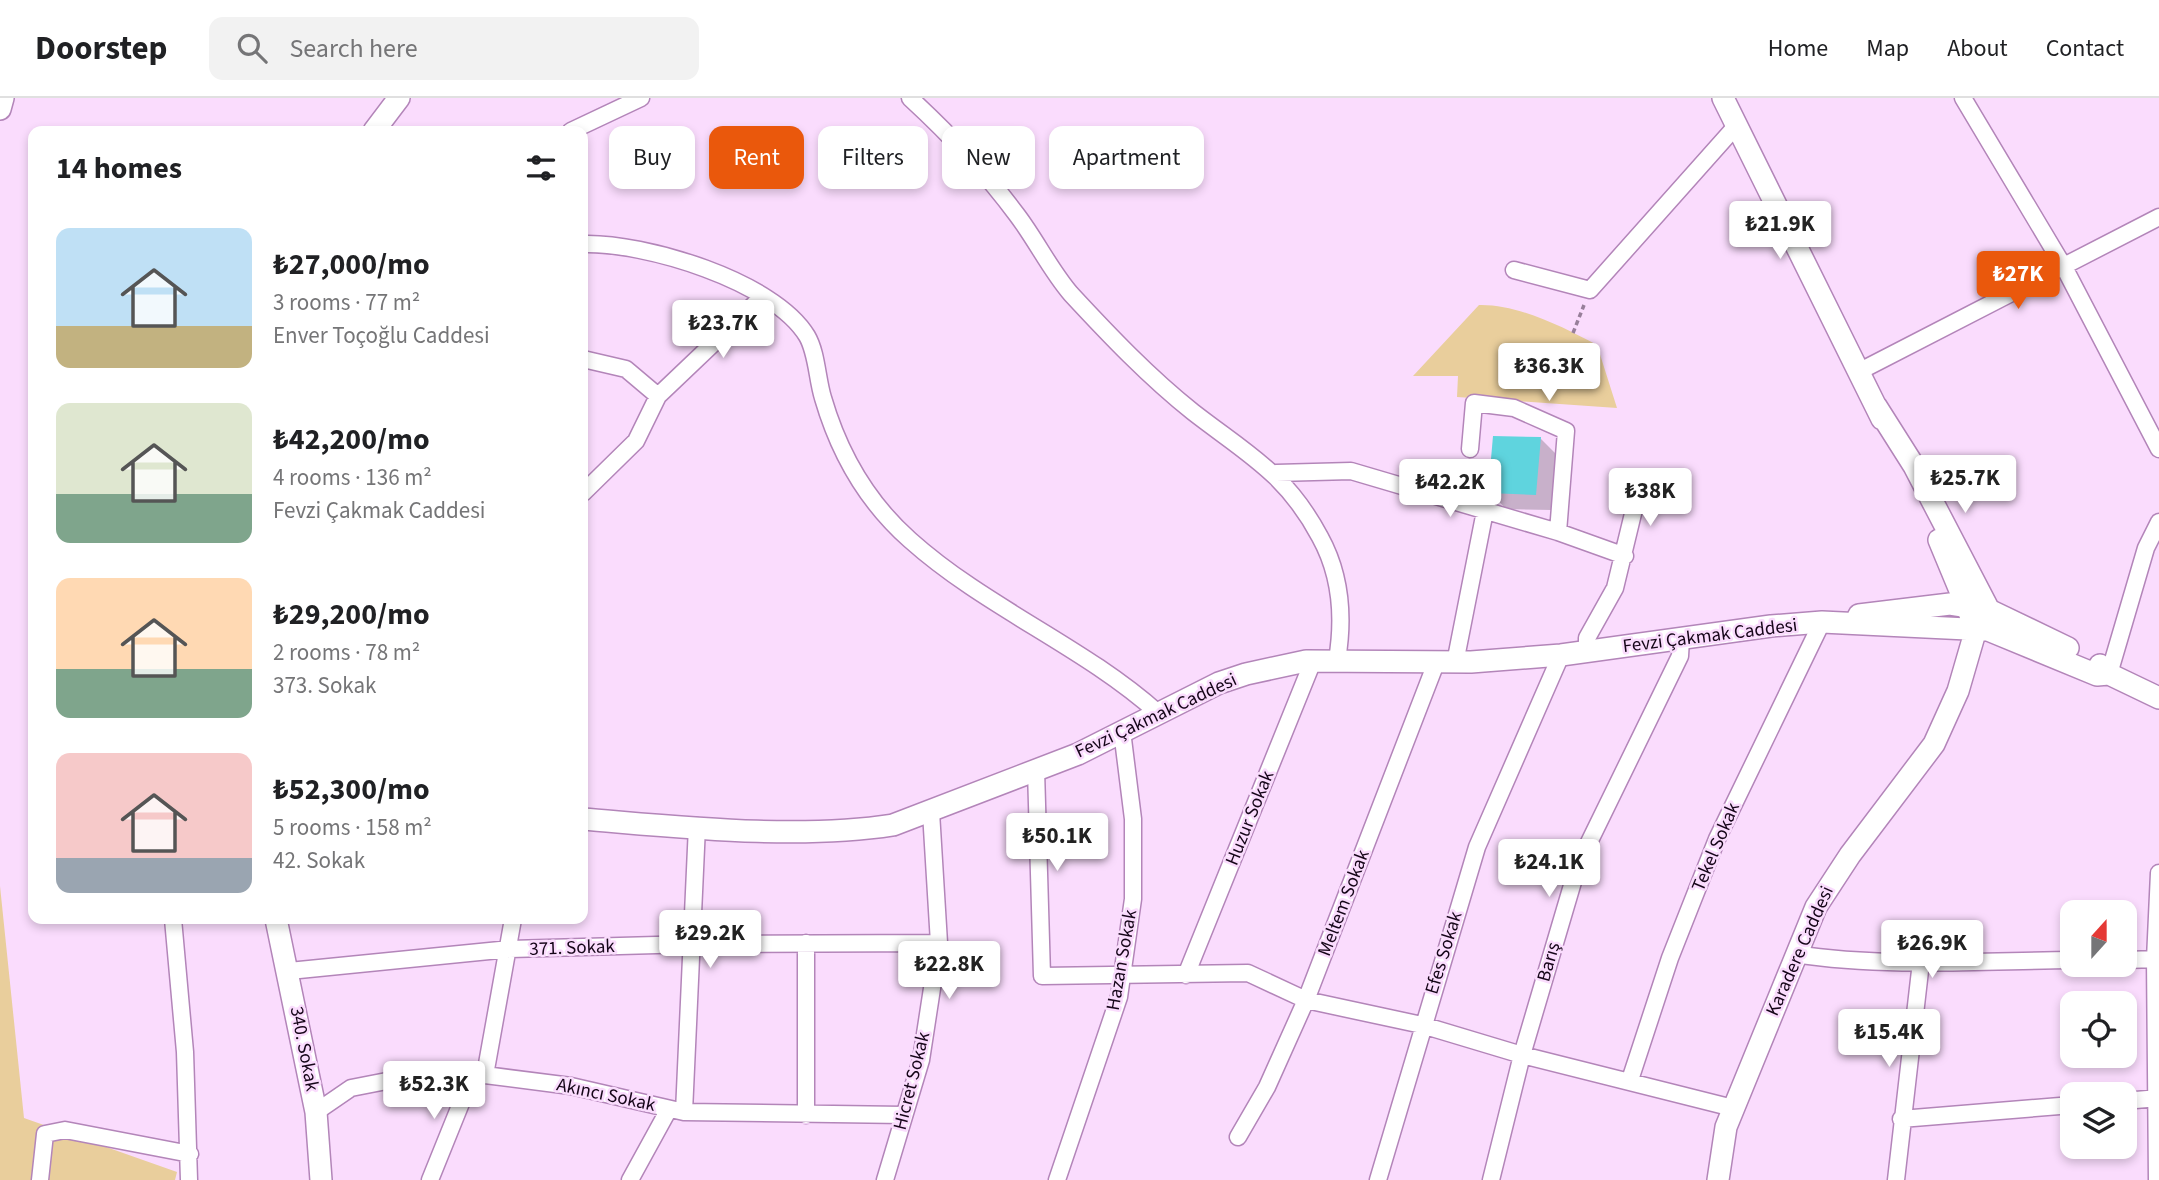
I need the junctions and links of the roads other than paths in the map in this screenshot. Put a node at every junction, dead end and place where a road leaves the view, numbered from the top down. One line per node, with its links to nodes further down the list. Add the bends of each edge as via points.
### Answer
1 (3, 98): 7 (street)
2 (399, 98): 8 (street)
3 (641, 98): 9 (street)
4 (911, 98): 22 (street, via 981,171 1069,291 1131,357)
5 (1723, 98): 10 (street)
6 (1963, 98): 13 (street)
7 (0, 109)
8 (378, 126)
9 (582, 126)
10 (1736, 126): 14 (street, via 1590,290); 17 (street)
11 (2157, 222): 13 (street)
12 (588, 243): 15 (street, via 656,252 714,272)
13 (2064, 267): 17 (street); 21 (street)
14 (1514, 270)
15 (762, 297): 18 (street); 41 (street, via 794,320 808,338 836,439 855,475 910,540 1017,618 1127,685)
16 (588, 360): 18 (street, via 626,369)
17 (1860, 371): 19 (street)
18 (658, 396): 23 (street, via 636,441)
19 (1877, 406): 29 (street, via 1952,567); 30 (street, via 1914,466)
20 (1470, 449): 27 (street, via 1474,403 1514,408 1566,431)
21 (2159, 449)
22 (1276, 474): 25 (street, via 1351,471); 36 (street, via 1321,538 1339,584)
23 (588, 489)
24 (1638, 493): 28 (street)
25 (1485, 511): 27 (street); 38 (street, Meltem Sokak)
26 (2159, 522): 39 (street, via 2146,548)
27 (1558, 532): 28 (street)
28 (1625, 556): 34 (street, via 1615,588 1587,638)
29 (1964, 606): 30 (street, Fevzi Çakmak Caddesi); 31 (street, Fevzi Çakmak Caddesi, via 1908,608); 32 (street)
30 (1989, 610): 32 (street, Karadere Caddesi); 39 (street, Fevzi Çakmak Caddesi, via 2101,665)
31 (1822, 622): 32 (street, Fevzi Çakmak Caddesi); 33 (street, Fevzi Çakmak Caddesi); 67 (street, Tekel Sokak, via 1717,839 1670,958)
32 (1976, 629): 39 (street, Fevzi Çakmak Caddesi, via 2008,637 2097,675); 55 (street, Karadere Caddesi, via 1958,691 1934,744 1830,883)
33 (1681, 639): 34 (street, Fevzi Çakmak Caddesi); 65 (street, Barış, via 1680,656 1578,865)
34 (1587, 651): 35 (street, Fevzi Çakmak Caddesi)
35 (1561, 655): 38 (street, Fevzi Çakmak Caddesi); 64 (street, Efes Sokak, via 1477,847)
36 (1338, 660): 37 (street, Fevzi Çakmak Caddesi); 38 (street, Fevzi Çakmak Caddesi)
37 (1313, 661): 41 (street, Fevzi Çakmak Caddesi, via 1246,674); 61 (street, Huzur Sokak)
38 (1445, 663): 63 (street, Meltem Sokak)
39 (2109, 674): 40 (street, Fevzi Çakmak Caddesi)
40 (2159, 698)
41 (1158, 713): 42 (street, Fevzi Çakmak Caddesi)
42 (1122, 731): 43 (street, Fevzi Çakmak Caddesi); 62 (street, Hazan Sokak, via 1133,819 1133,899)
43 (1036, 770): 44 (street, Fevzi Çakmak Caddesi); 62 (street, via 1042,976)
44 (931, 812): 46 (street, Fevzi Çakmak Caddesi, via 863,830); 52 (street, Hicret Sokak)
45 (588, 819): 46 (street, Fevzi Çakmak Caddesi)
46 (697, 826): 53 (street)
47 (2159, 873): 56 (street)
48 (173, 924): 78 (street)
49 (277, 924): 60 (street, 340. Sokak)
50 (512, 924): 54 (street)
51 (806, 943): 52 (street, 371. Sokak); 53 (street, 371. Sokak); 74 (street)
52 (939, 943): 75 (street, Hicret Sokak, via 921,1060)
53 (694, 944): 54 (street, 371. Sokak); 72 (street)
54 (510, 949): 60 (street, 371. Sokak); 66 (street)
55 (1795, 954): 59 (street, via 1831,960); 71 (street, Karadere Caddesi)
56 (2157, 959): 58 (street); 68 (street)
57 (2060, 960): 59 (street)
58 (2137, 960)
59 (1921, 962): 76 (street)
60 (289, 971): 73 (street, 340. Sokak)
61 (1186, 975): 62 (street); 63 (street, via 1248,973)
62 (1119, 977): 85 (street, Hazan Sokak, via 1119,997)
63 (1307, 1000): 64 (street); 77 (street, Meltem Sokak)
64 (1422, 1025): 65 (street); 86 (street, Efes Sokak)
65 (1522, 1055): 67 (street); 87 (street, Barış)
66 (478, 1076): 72 (street, Akıncı Sokak, via 571,1086); 73 (street, Akıncı Sokak, via 397,1079 351,1088); 82 (street)
67 (1630, 1080): 71 (street)
68 (2158, 1098): 69 (street); 90 (street)
69 (2137, 1100)
70 (2060, 1106): 76 (street)
71 (1733, 1108): 88 (street, Karadere Caddesi)
72 (677, 1110): 74 (street, Akıncı Sokak); 83 (street)
73 (316, 1112): 81 (street, 340. Sokak)
74 (806, 1115): 75 (street, Akıncı Sokak)
75 (904, 1115): 84 (street, Hicret Sokak)
76 (1901, 1119): 89 (street)
77 (1238, 1137)
78 (190, 1154): 79 (street, via 65,1130 46,1134); 80 (street)
79 (40, 1180)
80 (189, 1180)
81 (321, 1180)
82 (430, 1180)
83 (630, 1180)
84 (885, 1180)
85 (1057, 1180)
86 (1378, 1180)
87 (1490, 1180)
88 (1718, 1180)
89 (1896, 1180)
90 (2157, 1180)

